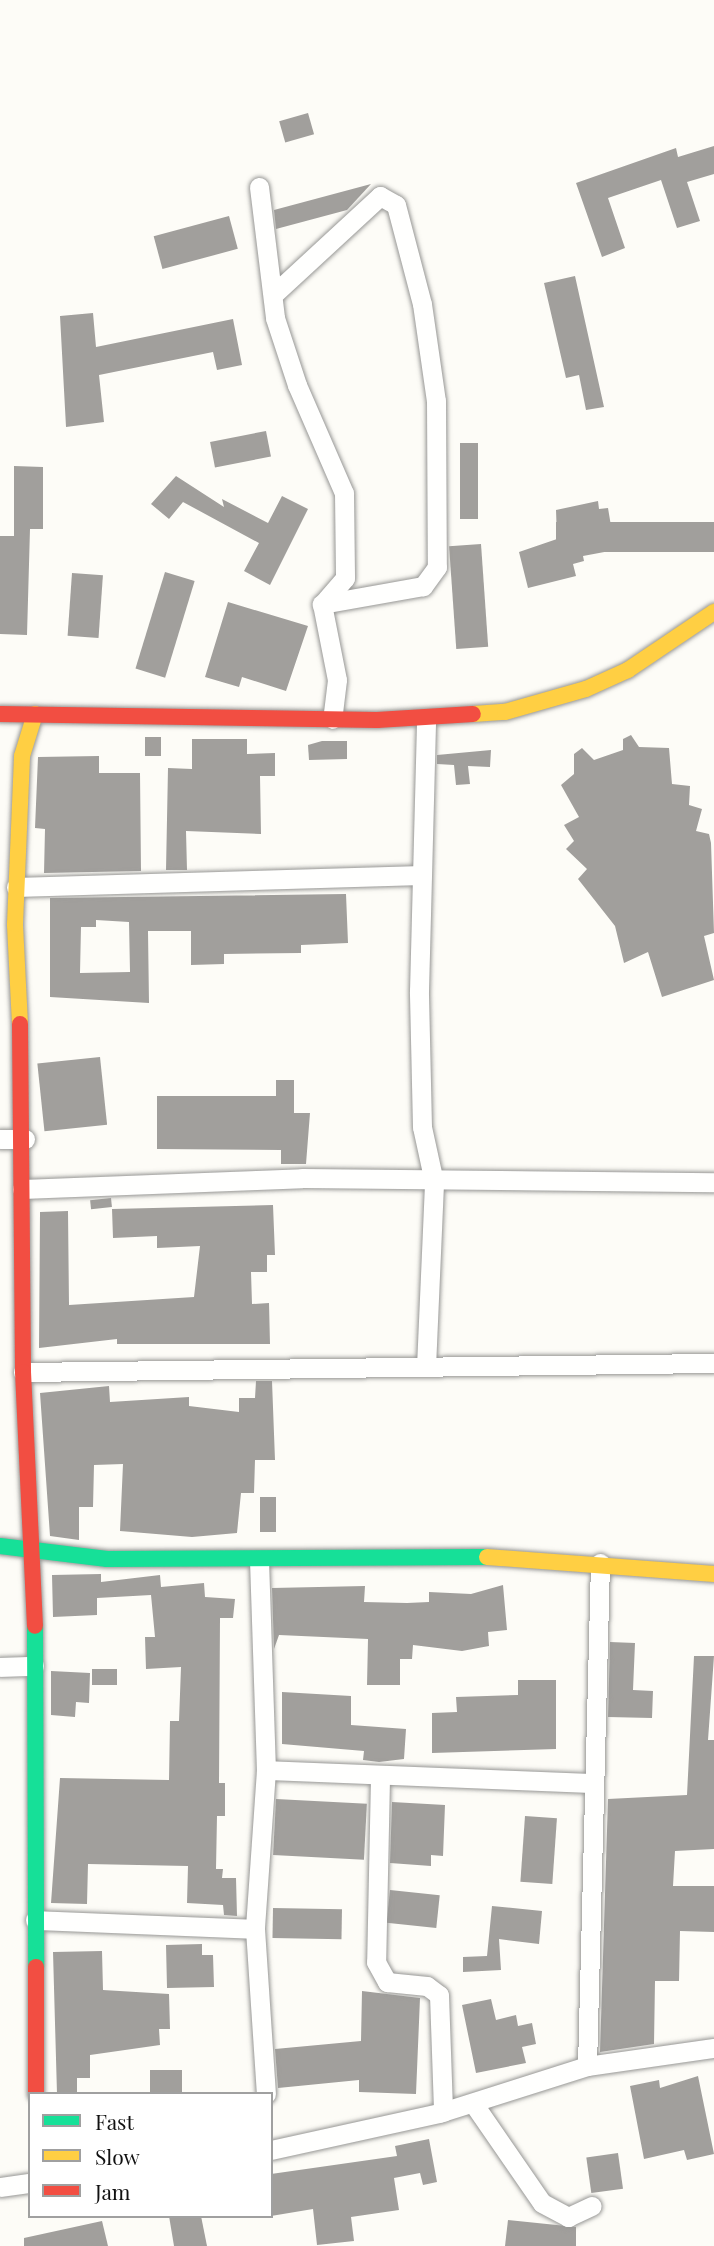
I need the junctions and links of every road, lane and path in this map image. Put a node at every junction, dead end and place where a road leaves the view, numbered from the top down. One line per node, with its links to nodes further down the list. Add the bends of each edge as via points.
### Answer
1 (259, 187): 2 (street)
2 (275, 292): 3 (street, via 275,318 297,386 344,493 345,578); 3 (street, via 380,196 396,205 422,304 436,401 437,566 423,586)
3 (323, 604): 7 (street, via 337,680)
4 (714, 612): 8 (street, via 586,690 505,712)
5 (0, 714): 6 (street)
6 (35, 714): 7 (street); 10 (street, via 22,756)
7 (332, 719): 8 (street)
8 (426, 719): 9 (street)
9 (421, 875): 10 (street); 14 (street, via 422,1127)
10 (16, 887): 11 (street)
11 (7, 924): 13 (street)
12 (0, 1139): 13 (street)
13 (25, 1139): 16 (street)
14 (434, 1182): 15 (street); 16 (street, via 302,1178); 18 (street)
15 (714, 1182)
16 (22, 1189): 19 (street)
17 (714, 1363): 18 (street)
18 (426, 1367): 19 (street)
19 (23, 1372): 21 (street)
20 (0, 1546): 21 (street)
21 (35, 1552): 22 (street, via 65,1558); 25 (street)
22 (259, 1560): 23 (street, via 480,1555); 27 (street)
23 (600, 1563): 24 (street); 29 (street)
24 (714, 1574)
25 (34, 1666): 26 (street); 30 (street)
26 (0, 1667)
27 (266, 1770): 28 (street); 31 (street)
28 (380, 1778): 29 (street); 37 (street, via 376,1962 387,1982 427,1986 439,1995)
29 (594, 1783): 33 (street)
30 (35, 1920): 31 (street); 34 (street)
31 (255, 1929): 35 (street)
32 (714, 2048): 33 (street)
33 (587, 2066): 36 (street)
34 (36, 2092)
35 (266, 2092)
36 (473, 2102): 37 (street); 41 (street, via 542,2203 568,2217)
37 (443, 2112): 38 (street)
38 (273, 2145)
39 (28, 2183): 40 (street)
40 (0, 2187)
41 (592, 2206)

